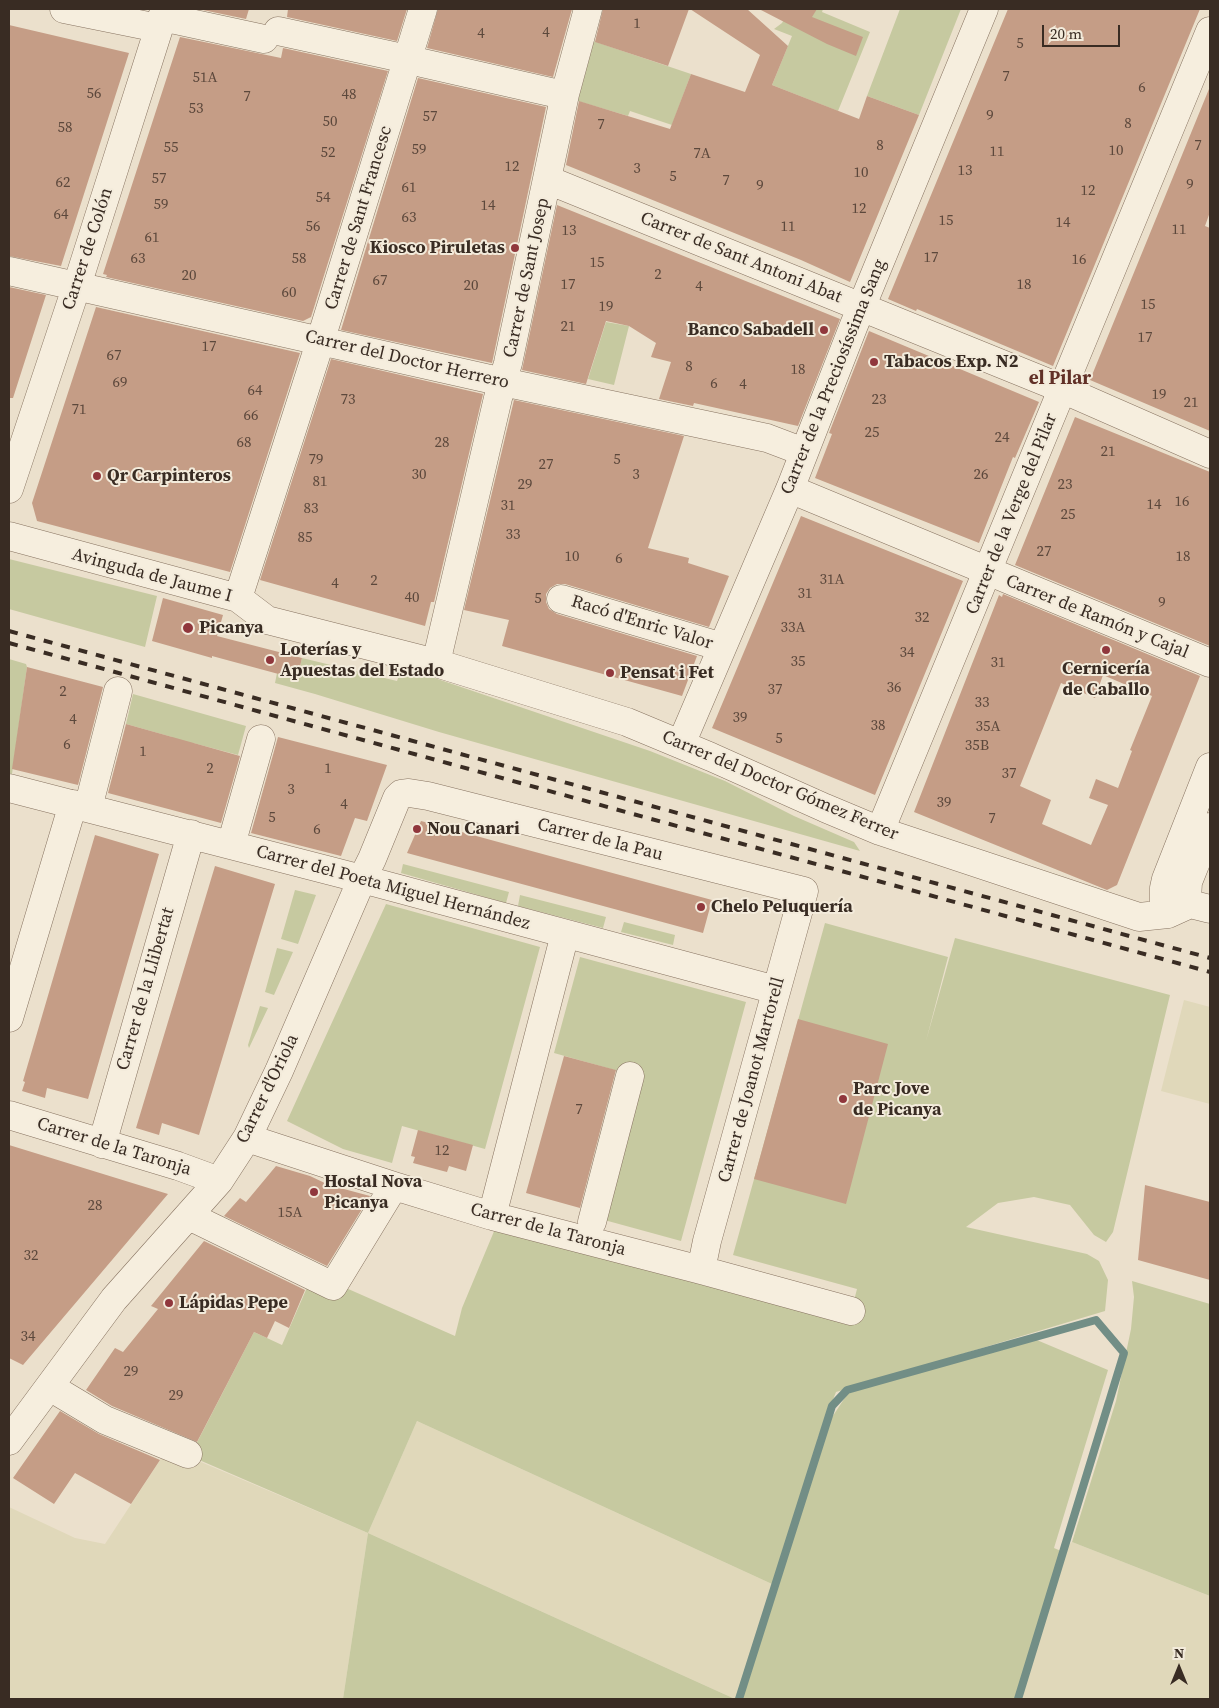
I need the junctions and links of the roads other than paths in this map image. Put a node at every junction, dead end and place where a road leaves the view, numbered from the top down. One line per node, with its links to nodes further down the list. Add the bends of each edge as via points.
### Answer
1 (64, 9): 5 (street)
2 (423, 9): 12 (street, Carrer de Sant Francesc)
3 (588, 9): 8 (street, Carrer de Sant Josep, via 565,94)
4 (984, 9): 11 (street, Carrer de la Preciosíssima Sang)
5 (162, 18): 7 (street, via 408,60); 10 (street, Carrer de Colón)
6 (1210, 31): 14 (street, Carrer de la Verge del Pilar)
7 (559, 94)
8 (548, 180): 11 (street, Carrer de Sant Antoni Abat); 13 (street, Carrer de Sant Josep)
9 (9, 271): 10 (street, Carrer del Doctor Herrero)
10 (76, 286): 12 (street, Carrer del Doctor Herrero); 17 (street, Carrer de Colón)
11 (861, 307): 14 (street, Carrer de Sant Antoni Abat); 15 (street, Carrer de la Preciosíssima Sang)
12 (321, 340): 13 (street, Carrer del Doctor Herrero); 21 (street, Carrer de Sant Francesc)
13 (503, 382): 15 (street, Carrer del Doctor Herrero, via 768,438); 24 (street, Carrer de Sant Josep)
14 (1063, 389): 16 (street, Carrer de Sant Antoni Abat); 20 (street, Carrer de la Verge del Pilar)
15 (804, 452): 18 (street, Carrer de la Preciosíssima Sang)
16 (1210, 454)
17 (9, 489)
18 (790, 489): 20 (street, Carrer de Ramón y Cajal); 23 (street, Carrer de la Preciosíssima Sang)
19 (9, 536): 21 (street, Avinguda de Jaume I)
20 (988, 572): 25 (street, Carrer de Ramón y Cajal); 34 (street, Carrer de la Verge del Pilar)
21 (238, 598): 24 (street, Avinguda de Jaume I, via 267,620)
22 (561, 599): 23 (street, Racó d'Enric Valor)
23 (722, 647): 28 (street, Carrer de la Preciosíssima Sang)
24 (436, 663): 28 (street, Carrer del Doctor Gómez Ferrer, via 627,722)
25 (1210, 663)
26 (118, 692): 32 (street)
27 (261, 739): 36 (street)
28 (680, 744): 34 (street, Carrer del Doctor Gómez Ferrer)
29 (1210, 767): 39 (street, via 1164,888 1164,901)
30 (9, 788): 32 (street, Carrer del Poeta Miguel Hernández)
31 (397, 798): 37 (street, Carrer d'Oriola); 38 (street, Carrer de la Pau, via 401,794 422,795)
32 (80, 806): 35 (street, Carrer del Poeta Miguel Hernández); 42 (street)
33 (1210, 827): 39 (street, via 1188,882)
34 (880, 831): 39 (street, Carrer del Doctor Gómez Ferrer, via 1139,917)
35 (190, 834): 36 (street, Carrer del Poeta Miguel Hernández); 46 (street, Carrer de la Llibertat)
36 (231, 845): 37 (street, Carrer del Poeta Miguel Hernández)
37 (362, 879): 40 (street, Carrer del Poeta Miguel Hernández); 45 (street, Carrer d'Oriola)
38 (804, 891): 41 (street, Carrer de Joanot Martorell)
39 (1189, 909)
40 (565, 934): 41 (street, Carrer del Poeta Miguel Hernández); 50 (street)
41 (776, 990): 52 (street, Carrer de Joanot Martorell)
42 (9, 1018)
43 (630, 1076): 51 (street)
44 (9, 1115): 46 (street, Carrer de la Taronja)
45 (247, 1138): 47 (street, Carrer d'Oriola); 48 (street, Carrer de la Taronja)
46 (102, 1144): 47 (street, Carrer de la Taronja)
47 (219, 1181): 49 (street, Carrer d'Oriola)
48 (394, 1186): 49 (street, via 333,1286); 50 (street, Carrer de la Taronja)
49 (189, 1216): 54 (street, Carrer d'Oriola, via 114,1299)
50 (492, 1216): 52 (street, Carrer de la Taronja)
51 (592, 1222)
52 (701, 1270): 53 (street, Carrer de la Taronja)
53 (851, 1311)
54 (50, 1387): 55 (street, Carrer d'Oriola); 56 (street, via 105,1420)
55 (9, 1441)
56 (188, 1454)

